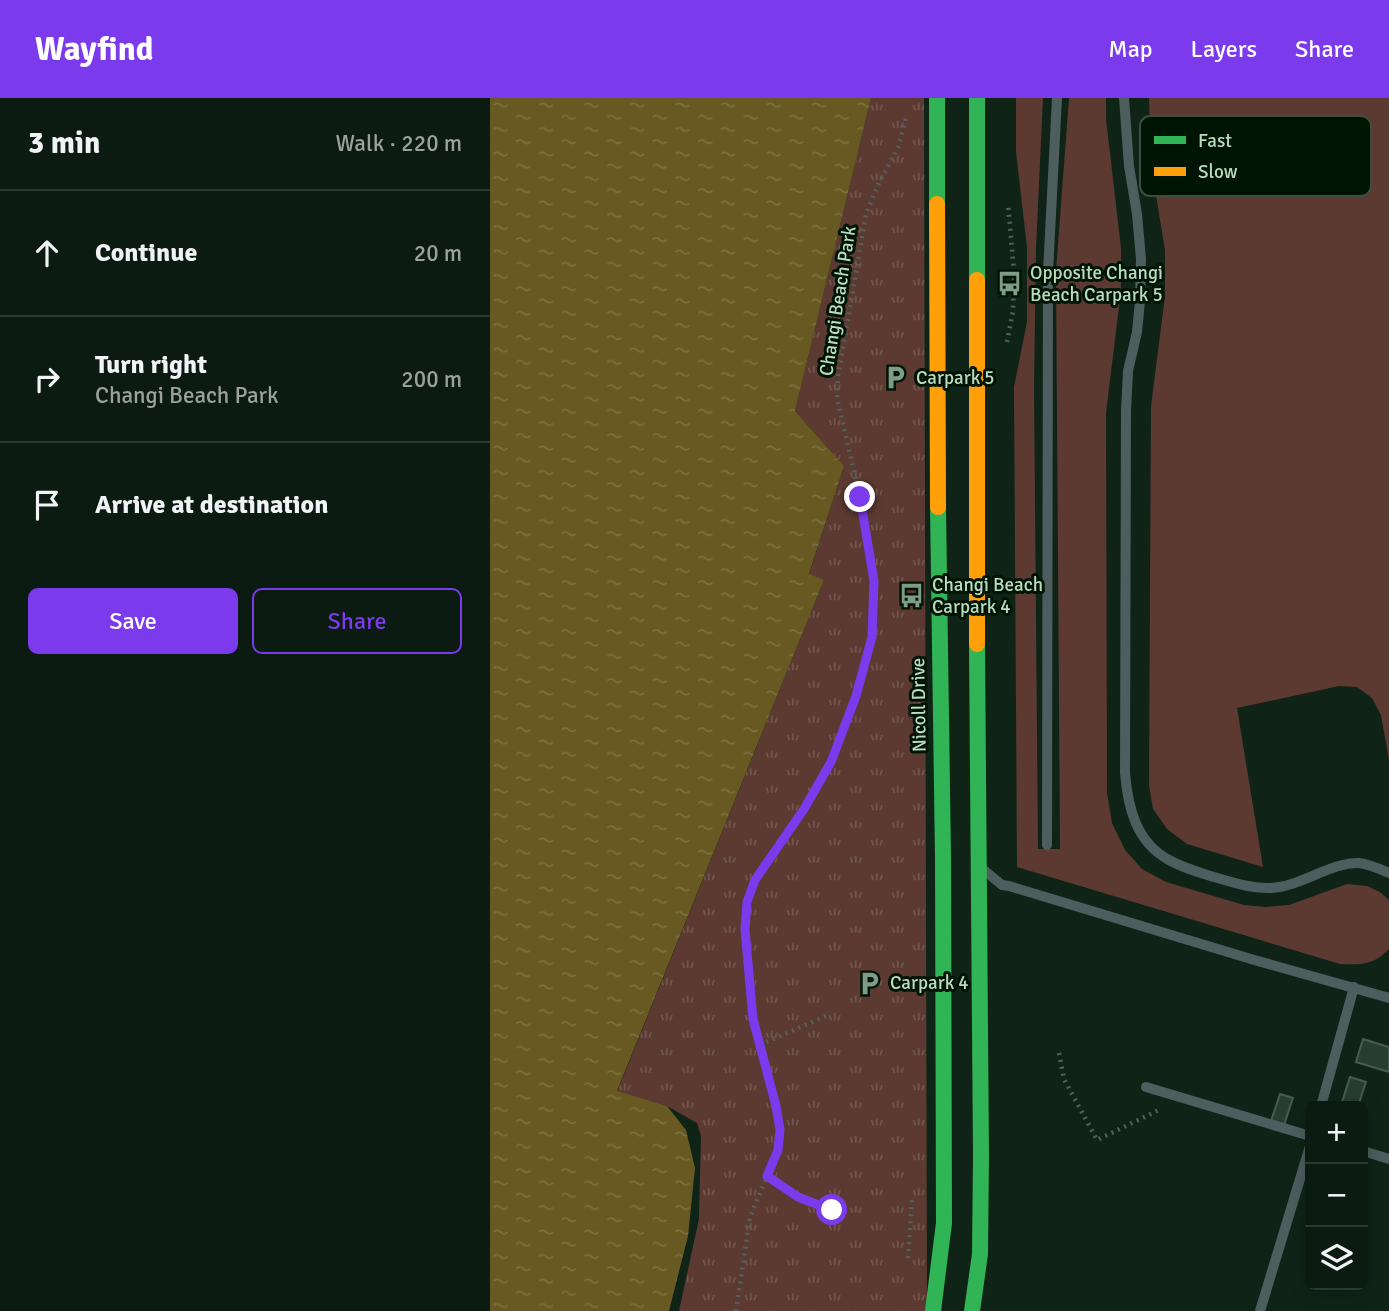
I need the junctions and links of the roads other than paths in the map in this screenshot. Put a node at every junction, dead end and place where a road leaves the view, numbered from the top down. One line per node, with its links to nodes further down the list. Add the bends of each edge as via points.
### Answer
1 (937, 98): 6 (main road, Nicoll Drive, via 944,167 947,733)
2 (977, 98): 6 (main road, Nicoll Drive, via 970,163 972,729)
3 (1057, 98): 5 (lane, via 1048,272)
4 (1124, 98): 7 (lane, via 1141,259 1126,411 1125,774 1130,811 1138,830 1166,859 1241,885 1284,886 1359,863)
5 (1047, 845)
6 (961, 862): 8 (lane, via 1002,885); 16 (main road, Nicoll Drive, via 950,1150); 17 (main road, Nicoll Drive, via 980,1254)
7 (1389, 873)
8 (1354, 987): 9 (lane); 11 (lane)
9 (1389, 998)
10 (1146, 1087): 12 (lane)
11 (1322, 1101)
12 (1305, 1134)
13 (1368, 1153): 14 (lane)
14 (1389, 1159)
15 (1305, 1162): 18 (lane)
16 (933, 1311)
17 (972, 1311)
18 (1260, 1311)

